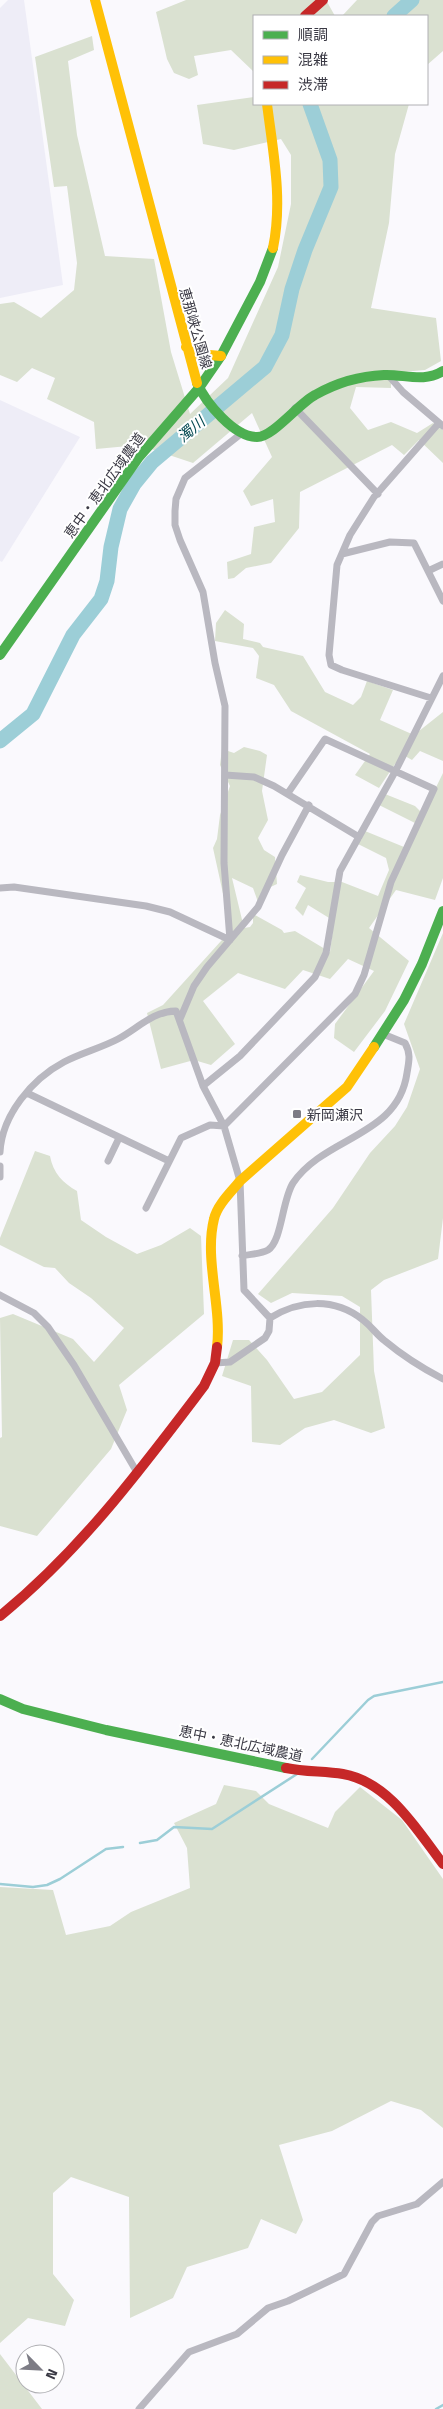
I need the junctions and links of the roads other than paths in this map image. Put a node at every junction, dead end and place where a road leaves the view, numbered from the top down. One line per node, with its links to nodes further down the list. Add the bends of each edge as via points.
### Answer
1 (95, 0): 5 (street, 恵那峡公園線)
2 (323, 0): 3 (street)
3 (306, 15)
4 (267, 105): 6 (street, 恵中・恵北広域農道, via 278,191 278,224 271,255 260,282)
5 (186, 347): 6 (street, via 200,355); 9 (street, 恵那峡公園線)
6 (221, 356): 9 (street, 恵中・恵北広域農道)
7 (443, 371): 8 (street, via 429,379)
8 (388, 375): 10 (street, via 328,387); 11 (street)
9 (199, 388): 12 (street, 恵那峡公園線, via 210,404); 18 (street, 恵中・恵北広域農道, via 139,457)
10 (296, 408): 12 (street, via 265,436 252,437); 13 (street)
11 (441, 425): 13 (street)
12 (242, 433): 22 (street, via 185,478 176,499 175,511 180,540 194,567 205,601 225,706)
13 (378, 494): 14 (street, via 350,535)
14 (342, 554): 16 (street, via 406,541 414,543); 20 (street, via 336,574 329,655 331,665)
15 (443, 564): 16 (street)
16 (428, 571): 17 (street)
17 (443, 601)
18 (0, 655)
19 (443, 676): 20 (street)
20 (431, 698): 21 (street)
21 (396, 770): 23 (street, via 326,739); 25 (street); 33 (street, via 434,789 391,882 364,976 355,994)
22 (225, 775): 23 (street, via 254,777); 28 (street, via 224,863)
23 (288, 793): 24 (street)
24 (309, 805): 25 (street); 28 (street, via 258,907)
25 (359, 836): 31 (street, via 340,872 326,953 318,972 240,1056)
26 (0, 888): 28 (street, via 14,887 146,906 170,912)
27 (443, 911): 30 (street, via 422,964)
28 (230, 940): 29 (street, via 194,986)
29 (180, 1019): 31 (street); 32 (street, via 176,1011 149,1018 118,1038 64,1062)
30 (383, 1034): 40 (street, via 347,1088); 42 (street, via 405,1043 410,1054 406,1081 395,1106 371,1127 323,1154 308,1167 286,1197 281,1226 272,1247 266,1252)
31 (203, 1086): 33 (street)
32 (27, 1093): 34 (street); 35 (street, via 3,1132)
33 (224, 1126): 37 (street, via 210,1125 181,1138); 40 (street)
34 (119, 1138): 36 (street); 37 (street)
35 (0, 1152)
36 (108, 1161)
37 (169, 1161): 41 (street)
38 (0, 1166): 39 (street)
39 (0, 1177)
40 (240, 1181): 42 (street); 45 (street, via 226,1196 214,1218 212,1240 218,1340)
41 (146, 1208)
42 (242, 1256): 44 (street, via 244,1290)
43 (0, 1295): 47 (street, via 34,1313 48,1328 74,1365)
44 (270, 1318): 45 (street, via 269,1331 259,1342 230,1362); 46 (street, via 298,1305 323,1303 336,1306 354,1314 410,1360)
45 (215, 1363): 47 (street, via 204,1386)
46 (443, 1379)
47 (138, 1474): 48 (street, via 67,1557 27,1596)
48 (0, 1616)
49 (0, 1699): 50 (street, 恵中・恵北広域農道, via 23,1709 106,1730 292,1769 345,1774 371,1785 399,1808)
50 (443, 1864)
51 (443, 2182): 52 (street, via 417,2204 378,2216 344,2274 268,2308 237,2334 189,2352)
52 (139, 2409)

